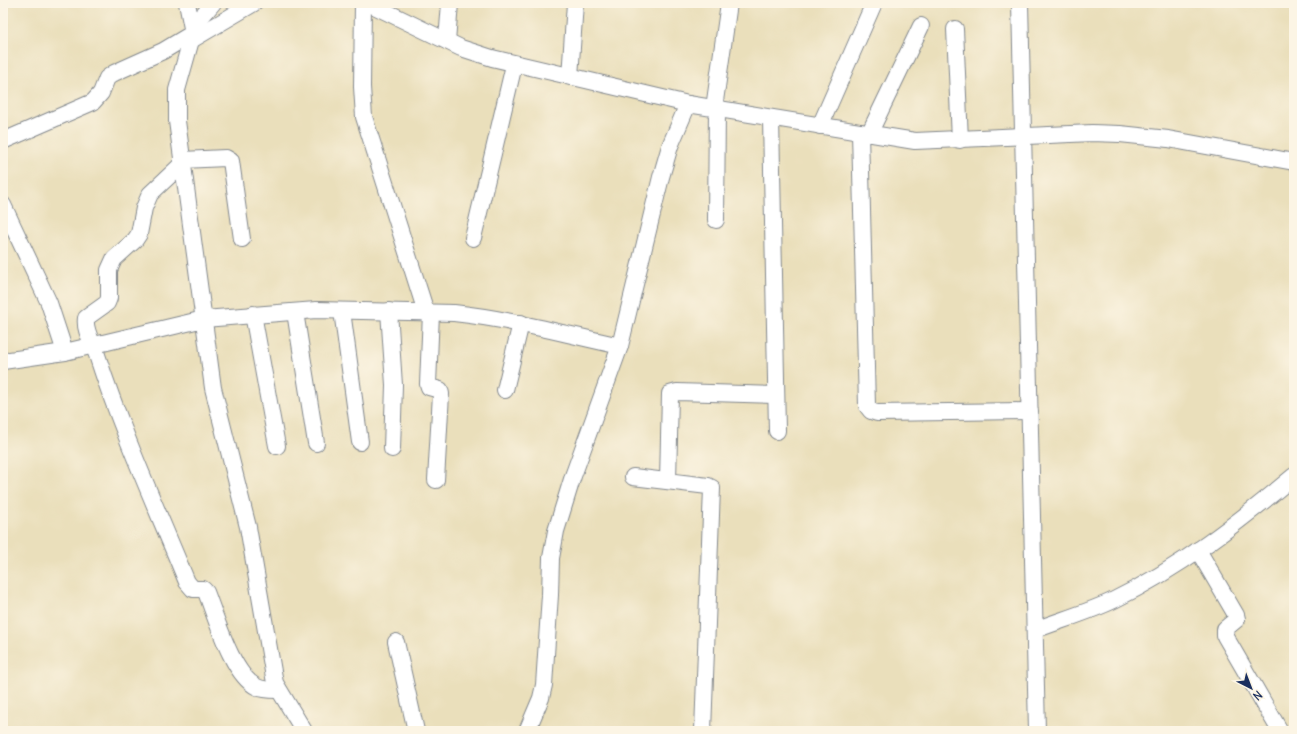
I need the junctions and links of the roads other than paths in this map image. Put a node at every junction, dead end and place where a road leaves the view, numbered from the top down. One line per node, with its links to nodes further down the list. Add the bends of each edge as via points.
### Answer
1 (187, 3): 13 (street)
2 (213, 3): 13 (street)
3 (254, 3): 13 (street)
4 (363, 3): 34 (street, via 364,117)
5 (368, 3): 14 (street)
6 (450, 3): 14 (street)
7 (575, 3): 16 (street)
8 (729, 3): 18 (street)
9 (874, 3): 20 (street)
10 (1020, 3): 22 (street)
11 (921, 26): 21 (street)
12 (955, 29): 23 (street)
13 (193, 32): 24 (street, via 163,51 111,75 93,102); 25 (street, via 177,90 177,122)
14 (447, 41): 15 (street)
15 (514, 65): 16 (street); 29 (street)
16 (570, 77): 17 (street)
17 (688, 104): 18 (street); 39 (street, via 670,146 661,177)
18 (716, 108): 19 (street); 28 (street)
19 (771, 118): 20 (street); 43 (street)
20 (820, 126): 21 (street)
21 (865, 133): 23 (street, via 915,141); 44 (street, via 868,406 871,411 877,413)
22 (1024, 136): 23 (street); 26 (street, via 1120,134 1175,140); 44 (street)
23 (960, 140)
24 (3, 141)
25 (182, 161): 30 (street, via 226,158 231,161); 36 (street); 38 (street, via 150,194 144,208 139,234 110,265 107,303 86,318 86,329)
26 (1294, 162)
27 (3, 205): 40 (street, via 49,303)
28 (716, 220)
29 (473, 238)
30 (242, 239)
31 (342, 310): 32 (street); 33 (street); 46 (street)
32 (389, 311): 34 (street); 49 (street, via 394,385)
33 (295, 312): 35 (street); 47 (street)
34 (428, 312): 37 (street, via 474,315); 51 (street, via 428,384 429,387 440,390 441,394)
35 (252, 314): 36 (street); 48 (street)
36 (204, 319): 38 (street); 57 (street, via 213,388 248,527 273,674)
37 (521, 324): 39 (street); 42 (street)
38 (94, 346): 40 (street); 57 (street, via 112,400 187,582 193,589 203,589 206,592 233,659 244,677 258,688)
39 (620, 346): 60 (street, via 556,531 551,558 544,685)
40 (65, 352): 41 (street)
41 (3, 361)
42 (505, 390)
43 (776, 395): 45 (street); 52 (street, via 677,392 670,394)
44 (1030, 411): 55 (street)
45 (777, 431)
46 (360, 442)
47 (316, 443)
48 (277, 446)
49 (392, 449)
50 (632, 477): 52 (street)
51 (436, 480)
52 (668, 481): 61 (street, via 712,488)
53 (1292, 483): 54 (street)
54 (1198, 550): 55 (street, via 1150,581 1113,600); 63 (street, via 1236,615 1237,619 1225,629 1226,636)
55 (1035, 630): 62 (street)
56 (396, 642): 59 (street)
57 (278, 690): 58 (street)
58 (304, 731)
59 (416, 731)
60 (527, 731)
61 (703, 731)
62 (1037, 731)
63 (1280, 731)

